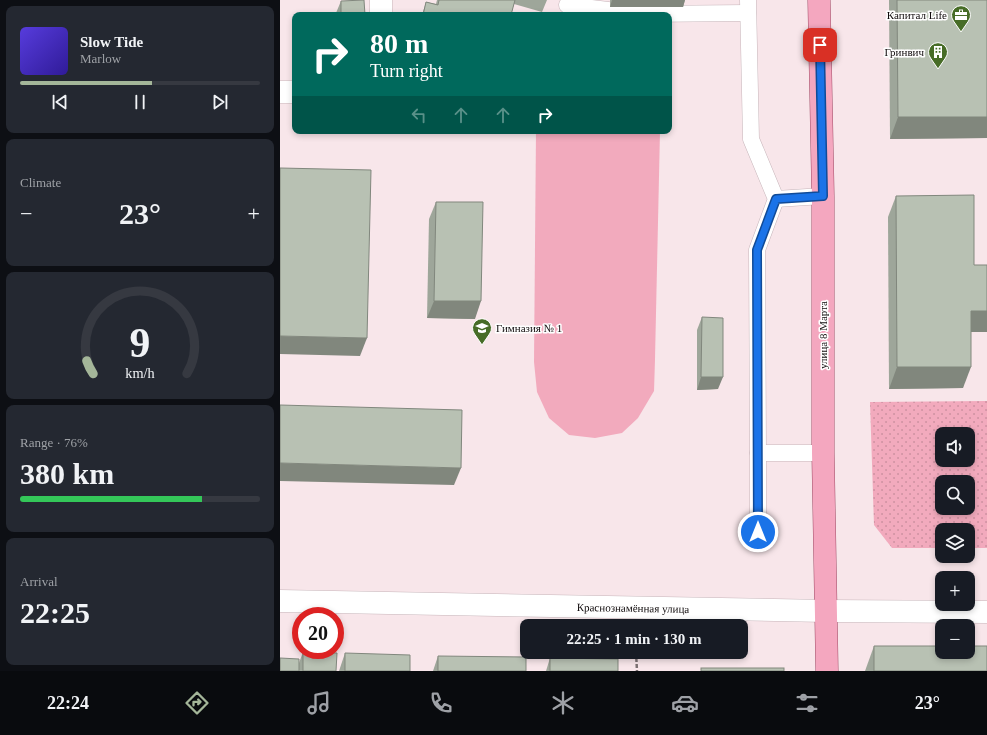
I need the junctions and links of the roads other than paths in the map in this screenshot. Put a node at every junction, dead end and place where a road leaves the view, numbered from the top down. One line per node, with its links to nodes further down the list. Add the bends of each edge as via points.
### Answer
1 (381, 0): 5 (main road)
2 (819, 0): 10 (main road, улица 8 Марта)
3 (567, 5): 6 (lane)
4 (748, 7): 7 (lane); 11 (lane, via 751,139)
5 (381, 12)
6 (625, 12)
7 (672, 12)
8 (280, 92): 9 (main road)
9 (292, 92)
10 (823, 196): 11 (lane); 13 (main road, улица 8 Марта)
11 (776, 199): 12 (lane, via 757,250)
12 (758, 453): 13 (lane); 14 (lane)
13 (824, 453): 16 (main road, улица 8 Марта)
14 (758, 532)
15 (280, 601): 16 (main road, Краснознамённая улица)
16 (826, 611): 17 (main road, Краснознамённая улица); 18 (main road, улица 8 Марта)
17 (987, 612)
18 (827, 671)

